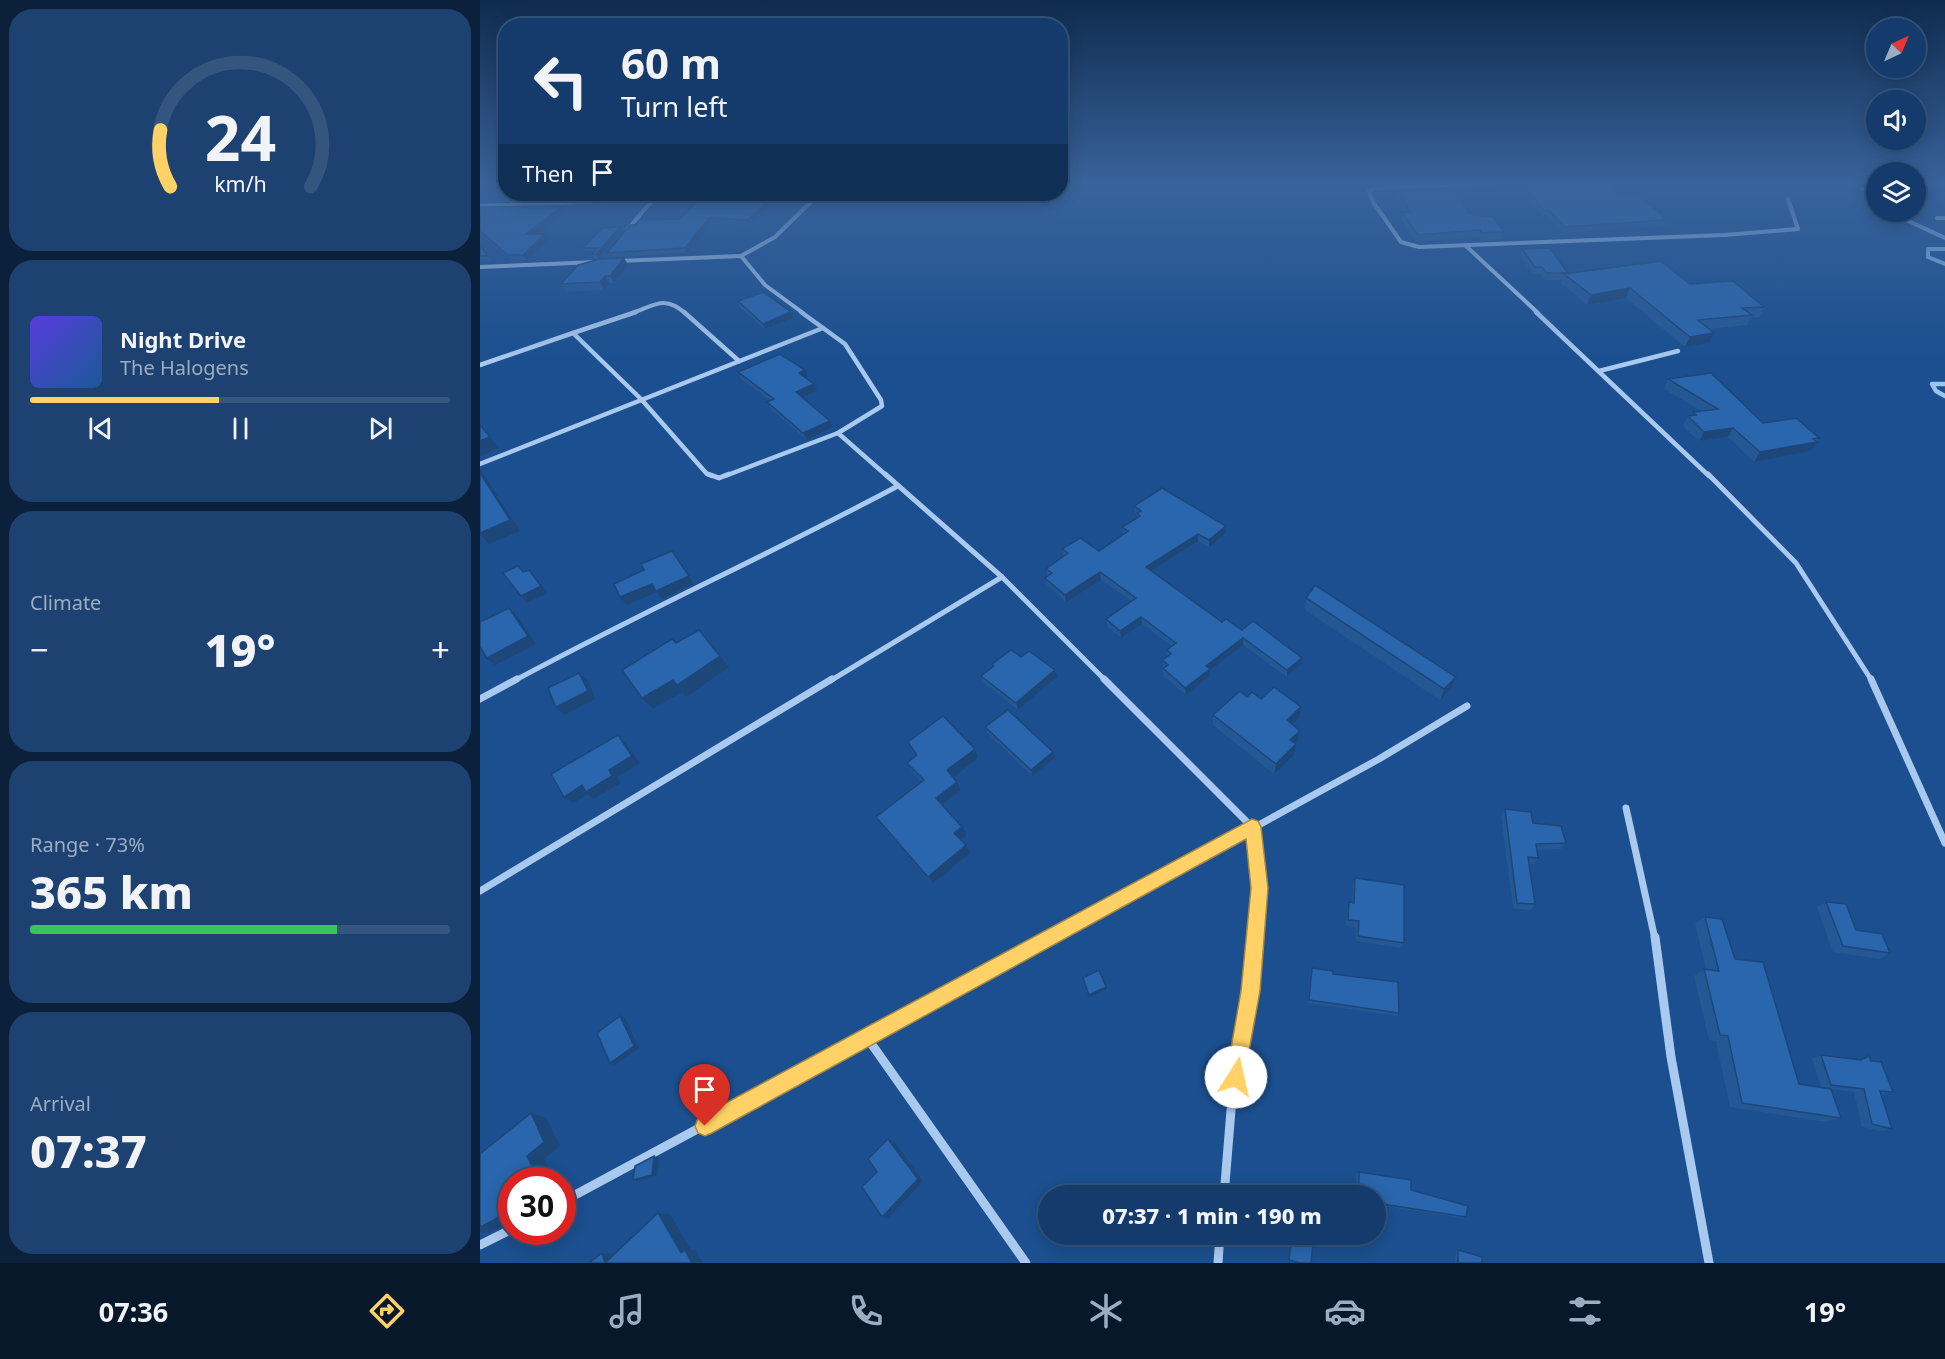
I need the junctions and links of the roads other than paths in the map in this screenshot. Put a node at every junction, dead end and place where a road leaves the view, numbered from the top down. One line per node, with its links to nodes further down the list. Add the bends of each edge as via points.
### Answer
1 (766, 242): 5 (street)
2 (1401, 242): 4 (street, via 1419,247)
3 (1545, 242): 4 (street)
4 (1466, 246): 14 (street)
5 (741, 256): 7 (street); 9 (street, via 765,285)
6 (601, 261): 8 (street)
7 (613, 261)
8 (480, 267)
9 (823, 328): 12 (street); 16 (street, via 845,344 882,406)
10 (573, 333): 12 (street, via 667,301); 13 (street); 15 (street)
11 (1678, 351): 14 (street)
12 (739, 361): 15 (street)
13 (480, 365)
14 (1599, 371): 24 (street, via 1796,563 1869,674)
15 (641, 399): 16 (street, via 707,474 719,478); 17 (street)
16 (838, 433): 18 (street)
17 (480, 464)
18 (896, 487): 19 (street); 20 (street)
19 (1002, 577): 23 (street); 25 (street)
20 (480, 699)
21 (1467, 706): 23 (street, via 1379,759)
22 (1626, 808): 34 (street, via 1653,922 1671,1057)
23 (1252, 827): 26 (street); 27 (street, via 1259,888 1251,991 1232,1098)
24 (1945, 843)
25 (480, 891)
26 (868, 1039): 28 (street); 32 (street)
27 (1225, 1185)
28 (576, 1195)
29 (498, 1236): 30 (street)
30 (480, 1245)
31 (1219, 1245): 33 (street)
32 (1026, 1263)
33 (1218, 1263)
34 (1709, 1263)

